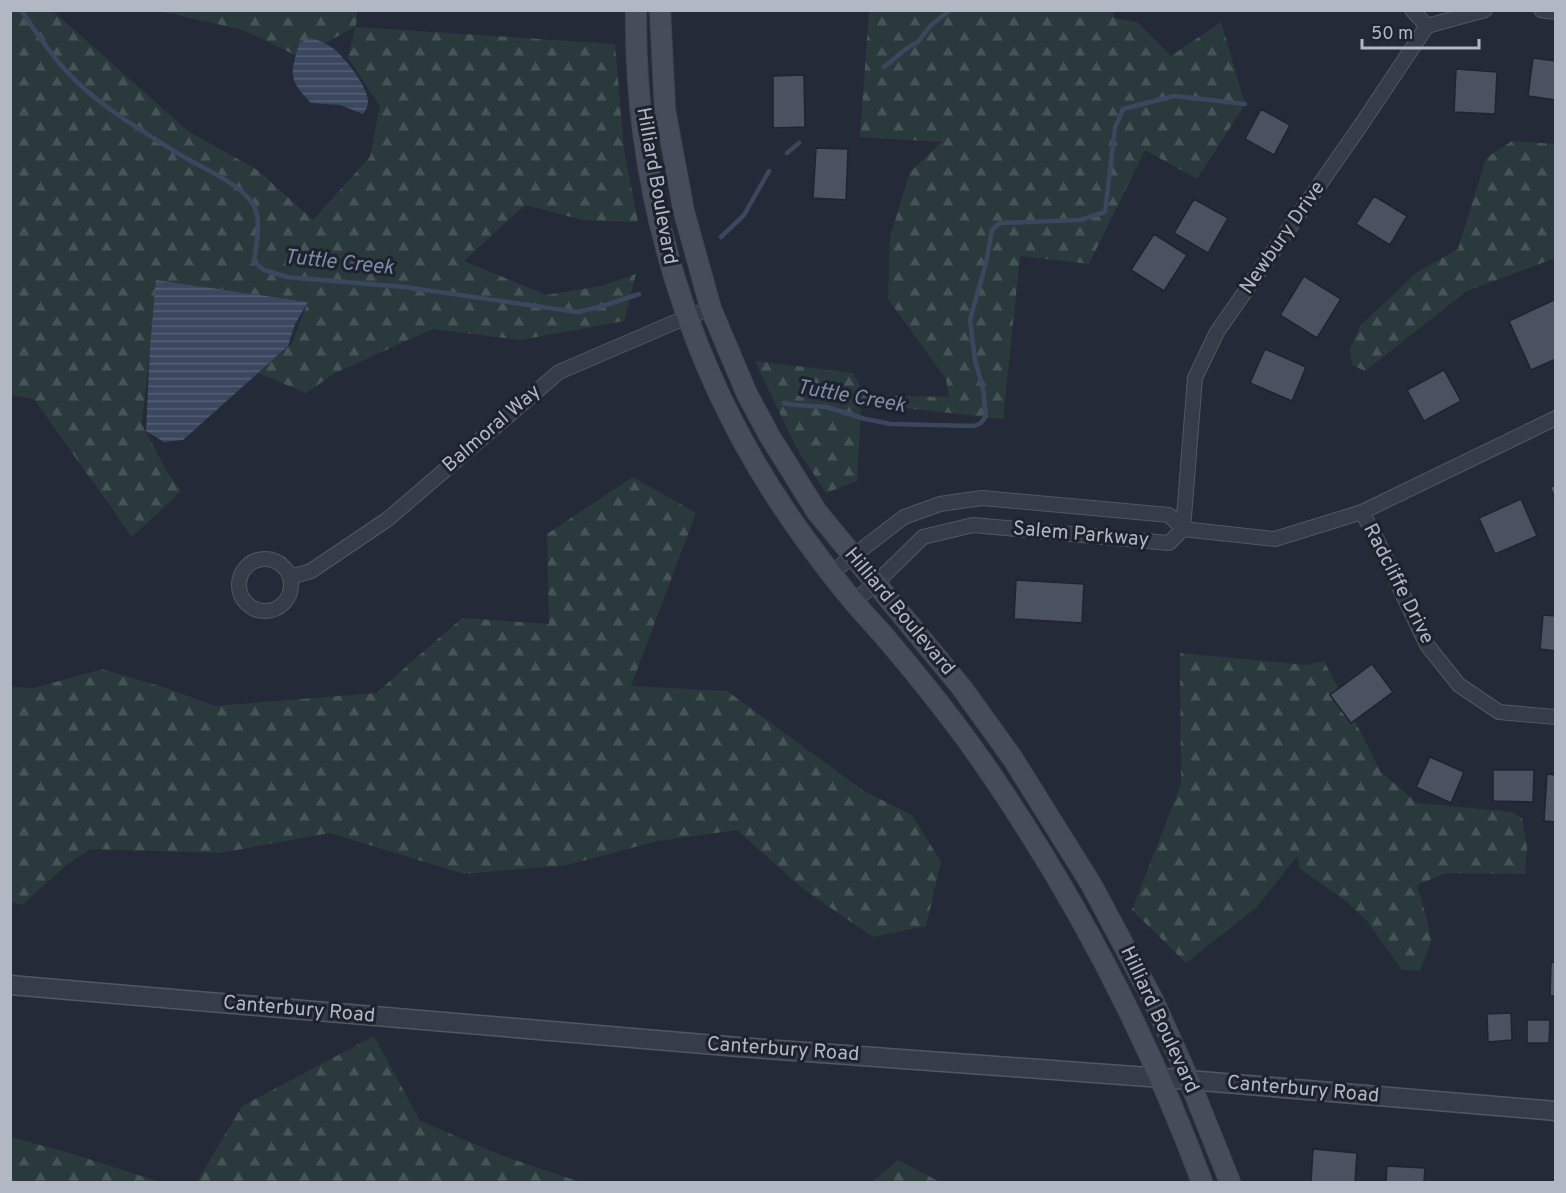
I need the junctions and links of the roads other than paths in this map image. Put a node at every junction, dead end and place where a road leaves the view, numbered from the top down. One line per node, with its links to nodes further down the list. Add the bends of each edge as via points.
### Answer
1 (636, 10): 9 (main road, Hilliard Boulevard, via 638,79 652,185 669,263)
2 (660, 10): 8 (main road, Hilliard Boulevard, via 664,110 670,146)
3 (1412, 10): 7 (street)
4 (1485, 10): 7 (street)
5 (1541, 10): 6 (street)
6 (1556, 12)
7 (1427, 26): 12 (street, Newbury Drive, via 1217,332 1195,378)
8 (711, 309): 9 (street, Balmoral Way); 13 (main road, Hilliard Boulevard, via 769,435 817,512)
9 (687, 316): 14 (main road, Hilliard Boulevard, via 724,406 750,454); 15 (street, Balmoral Way, via 559,372 388,519 311,571)
10 (1556, 418): 11 (street)
11 (1362, 512): 12 (street, via 1275,539); 18 (street, Radcliffe Drive, via 1427,645 1459,685 1499,712)
12 (1184, 529): 13 (street, via 1169,515 982,498 940,504 904,517); 16 (street, Salem Parkway, via 1169,543 973,525 923,537)
13 (852, 555): 14 (street); 16 (main road, Hilliard Boulevard)
14 (831, 573): 17 (main road, Hilliard Boulevard)
15 (290, 577)
16 (875, 584): 17 (street, Salem Parkway); 21 (main road, Hilliard Boulevard, via 962,688 1013,759 1091,884 1154,1002)
17 (853, 602): 20 (main road, Hilliard Boulevard, via 952,719 1045,857 1135,1022)
18 (1556, 717)
19 (10, 985): 20 (street, Canterbury Road)
20 (1159, 1078): 21 (street, Canterbury Road); 23 (main road, Hilliard Boulevard)
21 (1189, 1080): 22 (street, Canterbury Road); 24 (main road, Hilliard Boulevard)
22 (1556, 1111)
23 (1202, 1182)
24 (1230, 1182)

